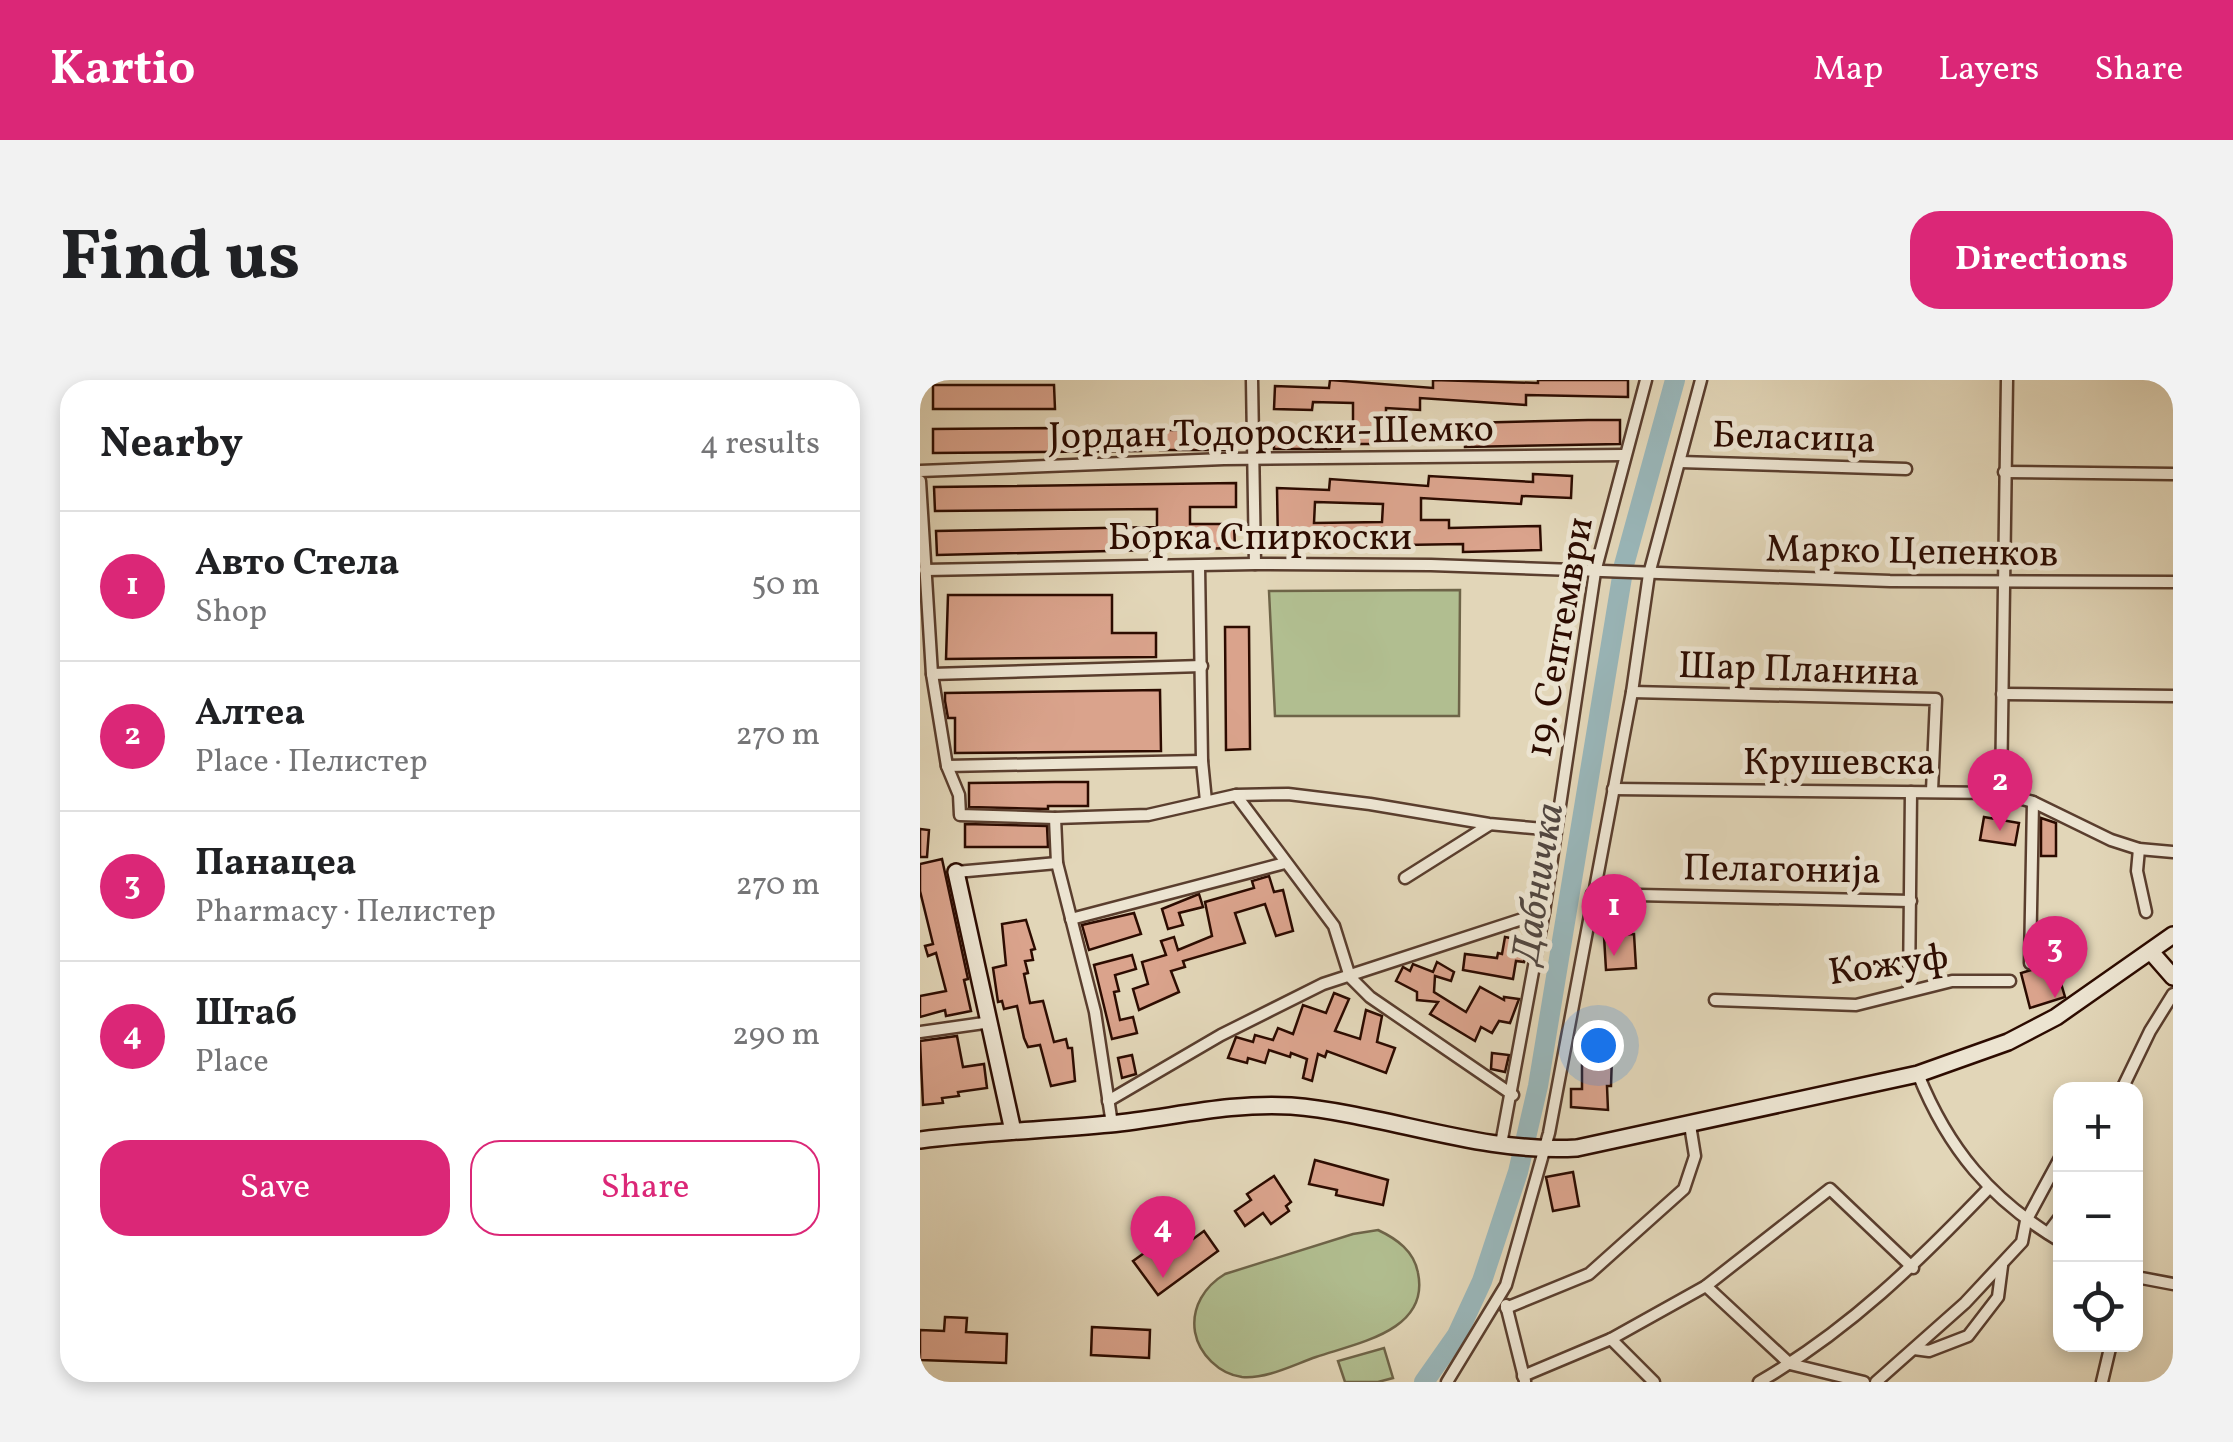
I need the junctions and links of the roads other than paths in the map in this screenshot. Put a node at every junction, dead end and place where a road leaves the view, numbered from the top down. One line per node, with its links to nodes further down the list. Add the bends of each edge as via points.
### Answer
1 (1252, 380): 6 (street)
2 (1646, 380): 5 (street, 19. Септември)
3 (1701, 380): 7 (street)
4 (2006, 380): 10 (street)
5 (1624, 455): 6 (street, Јордан Тодороски-Шемко); 16 (street, 19. Септември)
6 (1254, 459): 9 (street, Јордан Тодороски-Шемко); 13 (street)
7 (1680, 462): 8 (street, Беласица); 17 (street)
8 (1906, 469)
9 (920, 470)
10 (2004, 472): 11 (street); 18 (street)
11 (2173, 474)
12 (920, 481): 15 (street)
13 (1255, 564): 14 (street, Борка Спиркоски); 16 (street, Борка Спиркоски)
14 (1199, 566): 15 (street, Борка Спиркоски); 20 (street)
15 (925, 570): 21 (street)
16 (1595, 572): 17 (street, Борка Спиркоски); 36 (street, 19. Септември)
17 (1649, 574): 18 (street, Марко Цепенков); 22 (street)
18 (2006, 582): 19 (street, Марко Цепенков); 23 (street)
19 (2173, 582)
20 (1202, 666): 21 (street); 25 (street)
21 (932, 674): 26 (street)
22 (1632, 692): 27 (street); 28 (street, Шар Планина, via 1936,699)
23 (2002, 694): 24 (street); 30 (street)
24 (2173, 696)
25 (1202, 761): 26 (street); 32 (street)
26 (947, 766): 34 (street, via 960,815)
27 (1614, 789): 29 (street, Крушевска); 43 (street)
28 (1932, 790): 29 (street, Крушевска); 30 (street, Крушевска)
29 (1911, 792): 44 (street)
30 (2001, 794): 33 (street, Крушевска)
31 (1236, 795): 32 (street); 35 (street, via 1288,794); 40 (street)
32 (1206, 801): 34 (street, via 1148,816)
33 (2033, 802): 37 (street, Крушевска, via 2091,833); 50 (street)
34 (1055, 818): 39 (street)
35 (1490, 824): 36 (street); 42 (street)
36 (1554, 830): 45 (street, 19. Септември)
37 (2139, 848): 38 (street, Крушевска); 46 (street)
38 (2173, 852)
39 (1057, 863): 41 (street); 47 (street)
40 (1285, 863): 47 (street); 51 (street, via 1334,926)
41 (956, 872): 57 (main road)
42 (1405, 878)
43 (1592, 894): 44 (street, Пелагонија); 70 (street)
44 (1912, 901): 54 (street)
45 (1544, 912): 51 (street); 63 (street, 19. Септември)
46 (2146, 912)
47 (1072, 920): 64 (street)
48 (2173, 934): 49 (main road)
49 (2152, 953): 52 (main road); 60 (main road, via 2008,1042)
50 (2030, 963)
51 (1350, 976): 63 (street, via 1370,997); 64 (street, via 1221,1035)
52 (2173, 977)
53 (2010, 981): 54 (street, Кожуф, via 1952,981)
54 (1909, 990): 56 (street, Кожуф, via 1856,1005)
55 (2173, 994): 59 (street)
56 (1716, 1000)
57 (990, 1022): 58 (street); 67 (main road)
58 (920, 1032)
59 (2131, 1073): 61 (street); 62 (street)
60 (1918, 1074): 66 (main road); 72 (street, via 1942,1125)
61 (2126, 1082)
62 (2131, 1082)
63 (1513, 1095): 69 (street, 19. Септември)
64 (1108, 1101): 65 (street)
65 (1112, 1124): 67 (main road); 69 (main road, via 1256,1104 1340,1111)
66 (1690, 1125): 70 (main road); 83 (street, via 1695,1156 1684,1188 1589,1274)
67 (1013, 1132): 68 (main road)
68 (920, 1140)
69 (1502, 1144): 70 (main road)
70 (1544, 1150): 82 (street)
71 (2053, 1171): 73 (street)
72 (1989, 1188): 73 (street); 78 (street)
73 (2026, 1221): 75 (street); 77 (street, via 2022,1242)
74 (2053, 1226): 75 (street)
75 (2048, 1233): 76 (street)
76 (2053, 1236)
77 (2002, 1265): 85 (street); 85 (street, via 1998,1297 1968,1336 1929,1350)
78 (1913, 1268): 81 (street, via 1830,1189); 87 (street)
79 (2143, 1278): 80 (street)
80 (2173, 1284)
81 (1706, 1286): 84 (street); 87 (street)
82 (1502, 1293): 83 (street); 89 (street)
83 (1506, 1308): 88 (street)
84 (1611, 1339): 88 (street); 90 (street)
85 (1914, 1348): 93 (street)
86 (2109, 1352): 94 (street)
87 (1790, 1364): 91 (street); 92 (street)
88 (1524, 1379)
89 (1447, 1382)
90 (1654, 1382)
91 (1760, 1382)
92 (1864, 1382)
93 (1876, 1382)
94 (2102, 1382)

